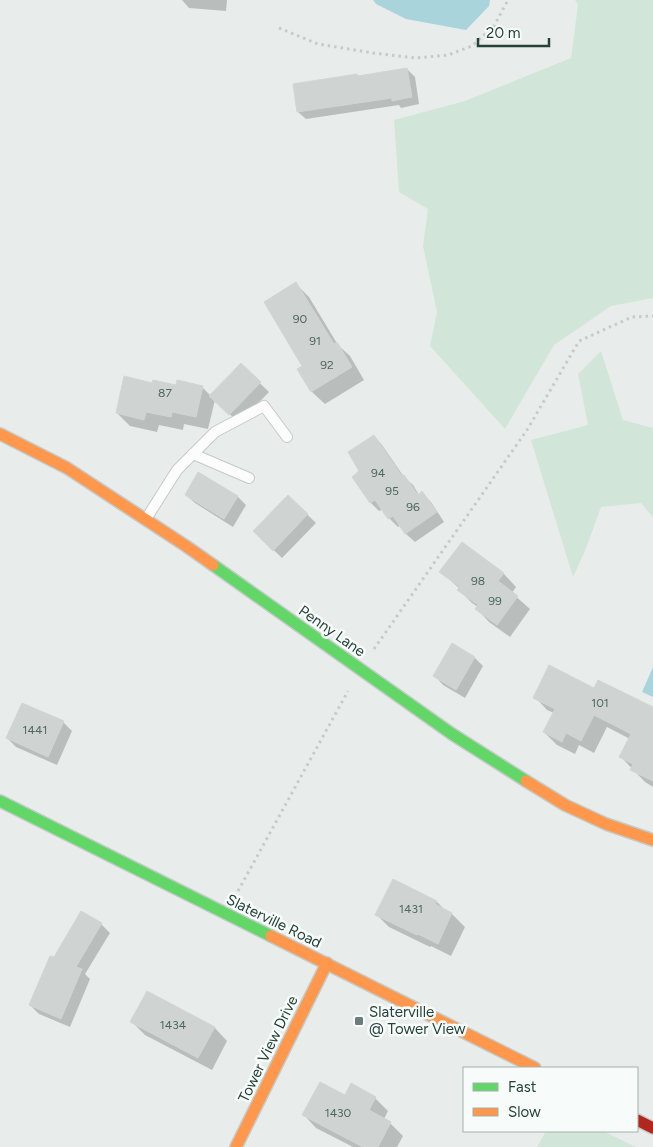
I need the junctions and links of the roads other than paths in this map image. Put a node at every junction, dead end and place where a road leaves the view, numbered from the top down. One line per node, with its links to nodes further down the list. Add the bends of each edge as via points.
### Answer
1 (0, 434): 5 (main road, Penny Lane, via 66,468)
2 (287, 437): 3 (lane, via 264,406 215,432)
3 (193, 454): 4 (lane); 5 (lane, via 177,470)
4 (249, 478)
5 (146, 520): 7 (main road, Penny Lane, via 452,734 565,805 606,824)
6 (0, 801): 8 (main road, Slaterville Road)
7 (653, 840)
8 (327, 963): 9 (main road, Slaterville Road); 12 (main road, Tower View Drive)
9 (533, 1067)
10 (638, 1120): 11 (main road)
11 (653, 1128)
12 (236, 1147)

